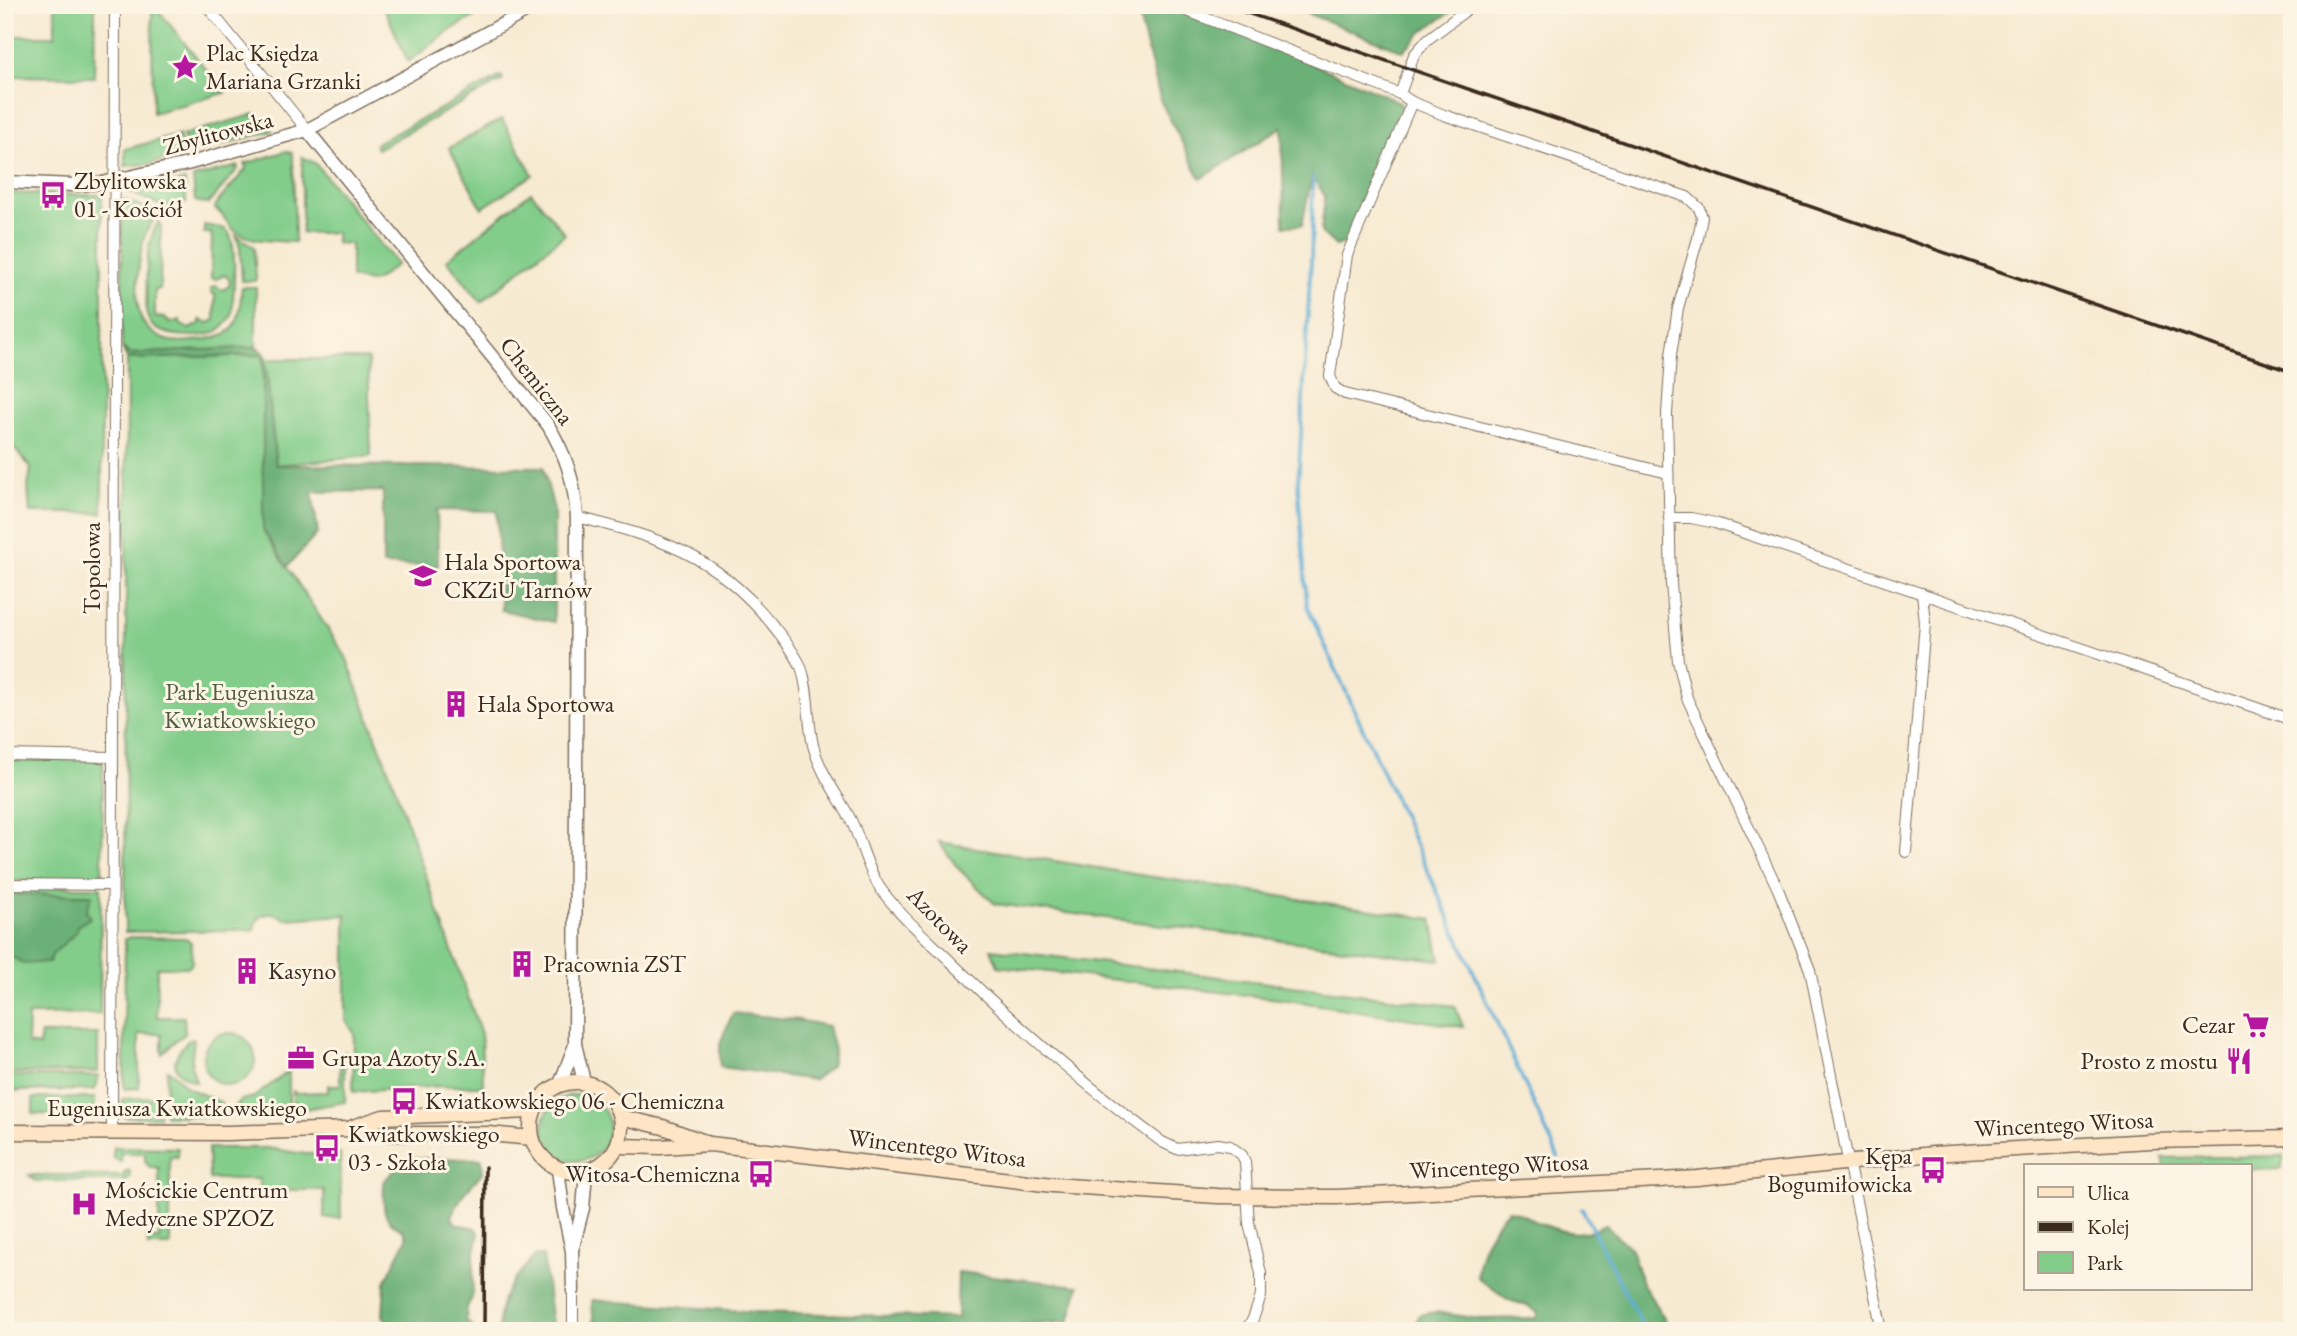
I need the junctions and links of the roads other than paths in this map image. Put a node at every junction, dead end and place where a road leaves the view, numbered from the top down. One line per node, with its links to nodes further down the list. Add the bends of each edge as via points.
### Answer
1 (115, 5): 9 (street, Topolowa)
2 (206, 5): 8 (street, Chemiczna)
3 (538, 5): 8 (street, Zbylitowska)
4 (1172, 5): 6 (street)
5 (1474, 5): 6 (street, via 1428,39 1415,55)
6 (1400, 94): 7 (street)
7 (1412, 102): 11 (street, via 1687,197 1699,208 1698,239 1678,308 1671,355); 11 (street, via 1347,255 1330,376 1335,388)
8 (307, 130): 9 (street, Zbylitowska); 12 (street, Chemiczna, via 548,425 571,471)
9 (113, 181): 10 (street, Zbylitowska, via 73,185); 17 (street, Topolowa)
10 (5, 182)
11 (1668, 473): 13 (street)
12 (577, 517): 21 (street, Chemiczna); 36 (street, Azotowa, via 674,546 706,562 755,604 799,664 820,766 881,889 1049,1054 1162,1142 1177,1149 1218,1144 1242,1154)
13 (1669, 518): 14 (street, via 1715,523); 33 (street, via 1675,640 1687,698 1778,890 1810,970)
14 (1922, 593): 15 (street); 18 (street, via 1925,622)
15 (2292, 720)
16 (5, 755): 17 (street)
17 (112, 757): 20 (street, Topolowa)
18 (1906, 852)
19 (5, 884): 20 (street)
20 (112, 885): 28 (street, Topolowa)
21 (575, 1044): 22 (street, Chemiczna); 23 (street, Chemiczna)
22 (584, 1082): 23 (main road); 25 (main road, via 611,1098)
23 (560, 1084): 24 (main road, via 544,1095)
24 (534, 1111): 26 (main road, Eugeniusza Kwiatkowskiego, via 383,1117); 29 (main road)
25 (621, 1117): 31 (main road, Wincentego Witosa); 32 (main road)
26 (348, 1129): 28 (main road, Eugeniusza Kwiatkowskiego); 29 (main road, Eugeniusza Kwiatkowskiego)
27 (5, 1132): 28 (main road, Eugeniusza Kwiatkowskiego)
28 (112, 1132)
29 (532, 1138): 34 (main road, via 541,1157)
30 (2292, 1138): 33 (main road, Wincentego Witosa, via 2140,1142)
31 (709, 1144): 32 (main road, Wincentego Witosa); 36 (main road, Wincentego Witosa, via 1053,1185)
32 (618, 1146): 35 (main road, via 608,1160)
33 (1848, 1162): 36 (main road, Wincentego Witosa, via 1672,1180 1363,1196); 41 (street)
34 (558, 1169): 35 (main road); 37 (street)
35 (586, 1172): 37 (street)
36 (1248, 1197): 40 (street, Azotowa, via 1261,1296)
37 (572, 1251): 38 (street)
38 (573, 1291): 39 (street)
39 (573, 1331)
40 (1245, 1331)
41 (1882, 1331)

